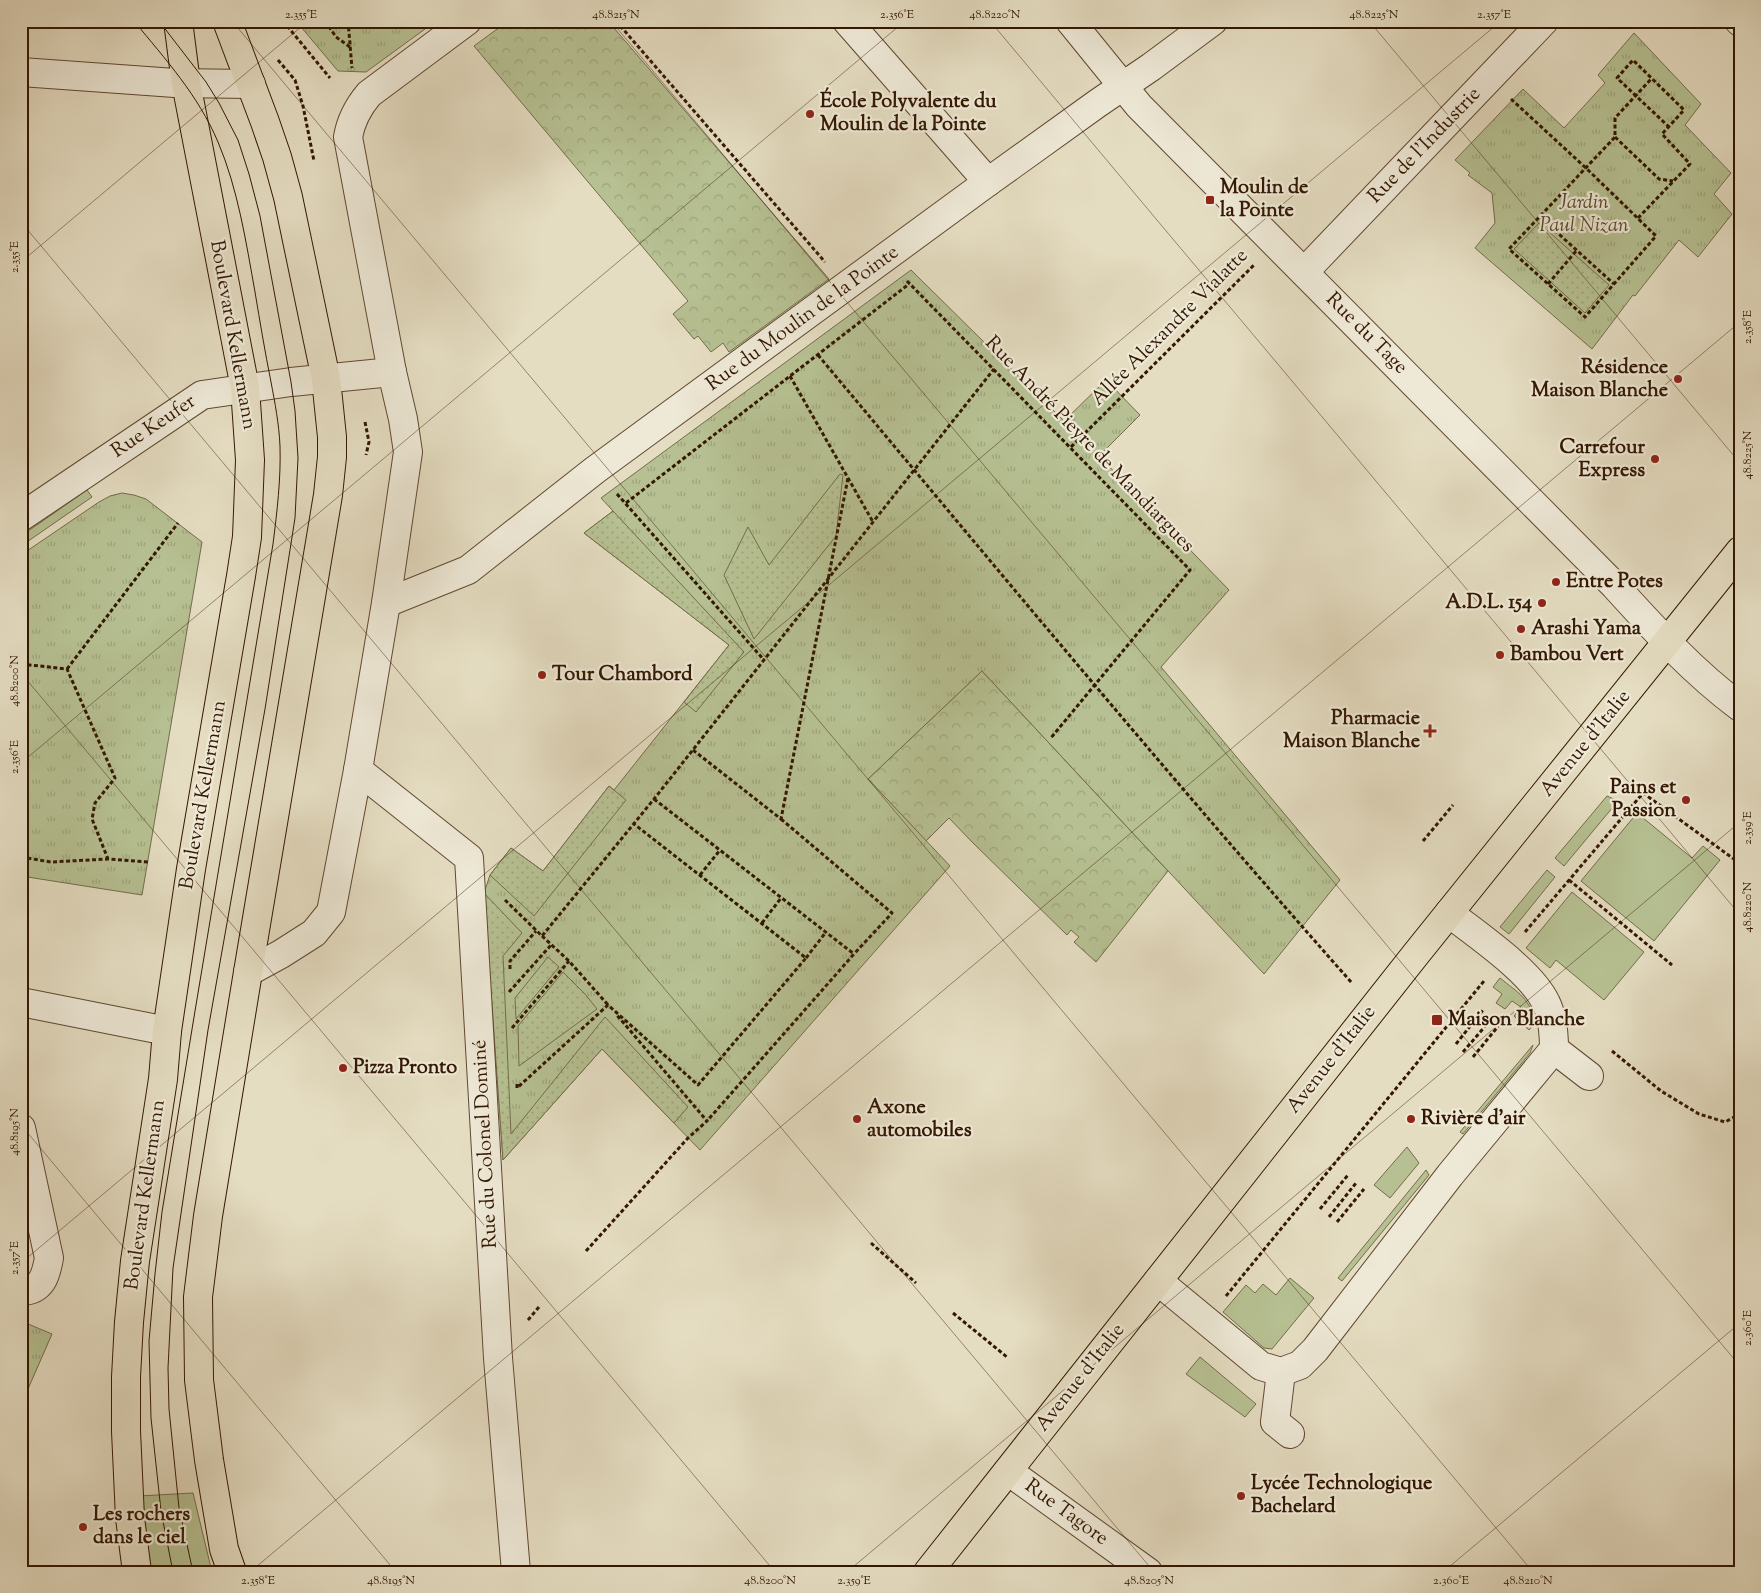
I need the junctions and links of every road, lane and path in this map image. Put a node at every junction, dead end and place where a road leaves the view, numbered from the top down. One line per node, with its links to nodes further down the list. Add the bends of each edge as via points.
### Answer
1 (178, 21): 17 (main road, Boulevard Kellermann)
2 (227, 21): 18 (main road)
3 (284, 21): 15 (path)
4 (325, 21): 12 (path, via 336,37)
5 (348, 21): 12 (path)
6 (616, 21): 31 (path)
7 (847, 21): 26 (street)
8 (1070, 21): 19 (street, Rue du Tage)
9 (1213, 21): 19 (street, Rue du Moulin de la Pointe)
10 (1544, 21): 32 (street, Rue de l'Industrie)
11 (467, 22): 39 (street, via 370,94 361,103 351,123 348,137)
12 (351, 47): 14 (path)
13 (21, 72): 17 (street)
14 (352, 72)
15 (330, 78)
16 (1652, 78): 20 (path); 20 (path, via 1633,60 1617,78); 22 (path, via 1684,110)
17 (186, 83): 18 (street); 42 (main road, Boulevard Kellermann)
18 (252, 84): 41 (main road, via 288,197)
19 (1123, 87): 26 (street, Rue du Moulin de la Pointe); 32 (street, Rue du Tage)
20 (1636, 95): 22 (path); 23 (path, via 1615,118)
21 (1512, 100): 24 (path)
22 (1668, 126): 25 (path, via 1662,134 1690,164)
23 (1616, 137): 24 (path); 25 (path, via 1659,179)
24 (1587, 169): 27 (path); 28 (path)
25 (1673, 181): 28 (path)
26 (988, 182): 53 (street, Rue du Moulin de la Pointe, via 595,470 468,570)
27 (1540, 217): 29 (path); 35 (path, via 1509,249)
28 (1638, 218): 36 (path, via 1656,236)
29 (1577, 250): 35 (path); 36 (path)
30 (1258, 261): 43 (path, Allée Alexandre Vialatte)
31 (828, 265)
32 (1305, 271): 54 (street, Rue du Tage)
33 (903, 276): 34 (path, Rue André Pieyre de Mandiargues)
34 (910, 284): 37 (path); 38 (path, Rue André Pieyre de Mandiargues)
35 (1548, 284): 36 (path, via 1585,317)
36 (1614, 284)
37 (818, 355): 40 (path); 44 (path)
38 (994, 369): 43 (path, Rue André Pieyre de Mandiargues); 44 (path)
39 (392, 372): 41 (street, Rue Keufer); 53 (street, via 408,452)
40 (790, 376): 45 (path); 47 (path)
41 (326, 378): 42 (street, Rue Keufer); 88 (main road, via 332,437 329,485)
42 (245, 388): 48 (street, Rue Keufer, via 202,395); 101 (main road, Boulevard Kellermann, via 250,460 247,537)
43 (1071, 447): 58 (path, Rue André Pieyre de Mandiargues, via 1190,570)
44 (914, 470): 49 (path); 58 (path)
45 (848, 478): 49 (path); 52 (path)
46 (613, 490): 47 (path)
47 (626, 503): 55 (path)
48 (21, 517)
49 (873, 522): 52 (path)
50 (178, 523): 57 (path)
51 (1740, 552): 54 (main road, Avenue d'Italie)
52 (829, 578): 55 (path); 65 (path)
53 (386, 602): 62 (street)
54 (1667, 642): 59 (street, Rue du Tage); 77 (main road, Avenue d'Italie)
55 (764, 660): 61 (path)
56 (21, 664): 57 (path)
57 (67, 669): 70 (path, via 115,778 95,803 92,819)
58 (1095, 685): 60 (path, Rue André Pieyre de Mandiargues); 95 (path, via 1301,927)
59 (1740, 707)
60 (1050, 739)
61 (693, 750): 63 (path); 65 (path)
62 (358, 770): 88 (street, via 331,912 314,932); 132 (street, Rue du Colonel Dominé, via 469,858 498,1358)
63 (654, 799): 66 (path); 68 (path)
64 (1453, 805): 67 (path)
65 (781, 819): 83 (path, via 892,913)
66 (634, 824): 73 (path); 81 (path)
67 (1423, 841)
68 (720, 850): 73 (path); 76 (path)
69 (21, 857): 70 (path, via 51,862)
70 (108, 859): 71 (path)
71 (148, 862)
72 (1738, 862): 74 (path, via 1642,793)
73 (700, 875): 78 (path)
74 (1570, 880): 84 (path); 87 (path)
75 (502, 897): 79 (path)
76 (781, 898): 78 (path); 80 (path)
77 (1449, 913): 84 (street); 95 (main road, Avenue d'Italie)
78 (762, 923): 85 (path)
79 (536, 930): 81 (path); 89 (path, via 510,961)
80 (826, 932): 83 (path); 85 (path)
81 (542, 936): 82 (path)
82 (551, 945): 86 (path); 91 (path)
83 (854, 954): 111 (path)
84 (1505, 956): 105 (street, via 1532,983 1546,1003 1554,1029); 125 (path)
85 (806, 958): 94 (path, via 698,1085)
86 (569, 961): 94 (path); 100 (path)
87 (1672, 965)
88 (248, 972): 131 (main road, via 198,1297 199,1380 224,1549)
89 (509, 977)
90 (509, 984): 91 (path)
91 (509, 992): 92 (path)
92 (510, 1001)
93 (21, 1002): 101 (street)
94 (608, 1005): 109 (path, via 517,1088); 111 (path)
95 (1374, 1007): 121 (main road, Avenue d'Italie)
96 (1483, 1010): 103 (path)
97 (1494, 1016): 106 (path)
98 (511, 1019): 100 (path)
99 (1500, 1024): 107 (path)
100 (512, 1027): 102 (path)
101 (167, 1031): 130 (main road, Boulevard Kellermann, via 129,1322 127,1463)
102 (512, 1036)
103 (1456, 1044)
104 (1607, 1047): 110 (path, via 1661,1091 1699,1114 1725,1122)
105 (1554, 1049): 108 (street); 127 (street, via 1315,1350 1300,1365)
106 (1463, 1052)
107 (1473, 1057)
108 (1589, 1076)
109 (516, 1079)
110 (1740, 1114)
111 (707, 1121): 120 (path)
112 (21, 1128): 123 (street, via 49,1258 46,1275 39,1286)
113 (1348, 1175): 116 (path)
114 (1356, 1183): 117 (path)
115 (1364, 1189): 118 (path)
116 (1320, 1209)
117 (1329, 1217)
118 (1337, 1222)
119 (871, 1243): 122 (path)
120 (586, 1251)
121 (1158, 1281): 125 (street); 129 (main road, Avenue d'Italie)
122 (916, 1283)
123 (21, 1291)
124 (953, 1313): 126 (path)
125 (1207, 1320): 127 (street, via 1261,1366)
126 (1007, 1356)
127 (1281, 1372): 128 (street, via 1274,1422)
128 (1290, 1434)
129 (1008, 1471): 133 (main road, Avenue d'Italie); 134 (street, Rue Tagore)
130 (137, 1572)
131 (232, 1572)
132 (516, 1572)
133 (928, 1572)
134 (1148, 1572)

